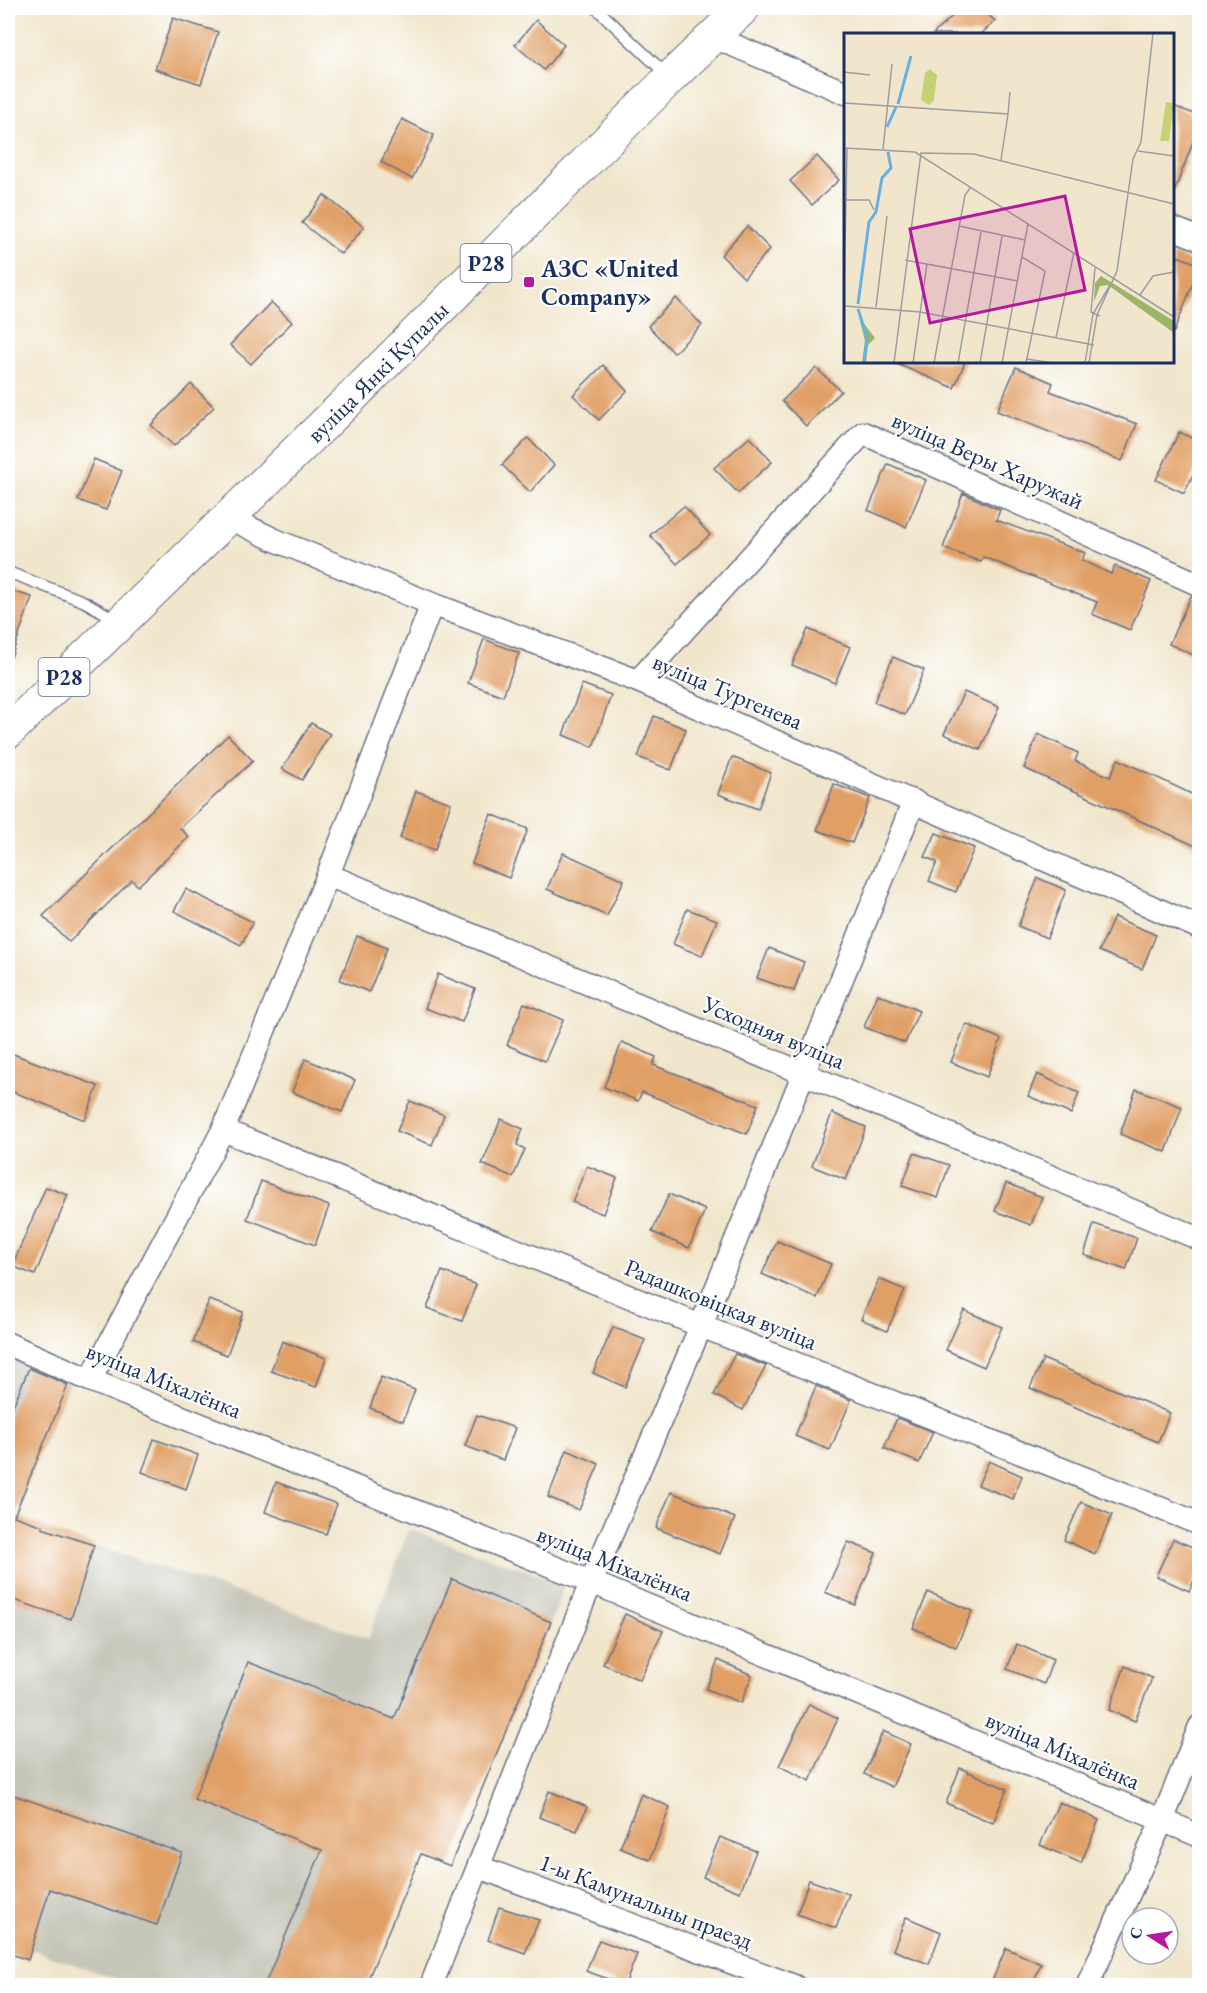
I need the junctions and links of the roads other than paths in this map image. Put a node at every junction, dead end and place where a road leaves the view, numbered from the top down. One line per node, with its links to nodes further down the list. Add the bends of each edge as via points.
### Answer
1 (596, 8): 4 (lane)
2 (743, 8): 3 (main road, вуліца Янкі Купалы / Р28)
3 (714, 37): 4 (main road, вуліца Янкі Купалы / Р28); 5 (street)
4 (670, 78): 8 (main road, вуліца Янкі Купалы / Р28)
5 (844, 92)
6 (1174, 228): 7 (street)
7 (1200, 239)
8 (229, 518): 11 (street, вуліца Тургенева); 12 (main road, вуліца Янкі Купалы / Р28)
9 (8, 572): 12 (lane, via 83,601)
10 (1200, 585): 13 (street, вуліца Веры Харужай, via 863,433)
11 (432, 604): 13 (street, вуліца Тургенева); 16 (street)
12 (121, 622): 14 (main road, вуліца Янкі Купалы / Р28)
13 (638, 681): 15 (street, вуліца Тургенева)
14 (8, 732)
15 (914, 801): 17 (street, вуліца Тургенева); 18 (street)
16 (328, 875): 18 (street, Усходняя вуліца); 19 (street)
17 (1200, 928)
18 (802, 1073): 20 (street, Усходняя вуліца); 21 (street)
19 (223, 1130): 21 (street, Радашковіцкая вуліца); 23 (street)
20 (1200, 1239)
21 (701, 1326): 24 (street, Радашковіцкая вуліца); 25 (street)
22 (8, 1344): 23 (street, вуліца Міхалёнка)
23 (90, 1380): 25 (street, вуліца Міхалёнка)
24 (1200, 1524)
25 (591, 1582): 27 (street, вуліца Міхалёнка); 29 (street)
26 (1200, 1726): 27 (street)
27 (1162, 1821): 28 (street, вуліца Міхалёнка); 32 (street)
28 (1200, 1836)
29 (479, 1867): 30 (street); 31 (street, 1-ы Камунальны праезд)
30 (431, 1986)
31 (794, 1986)
32 (1087, 1986)

